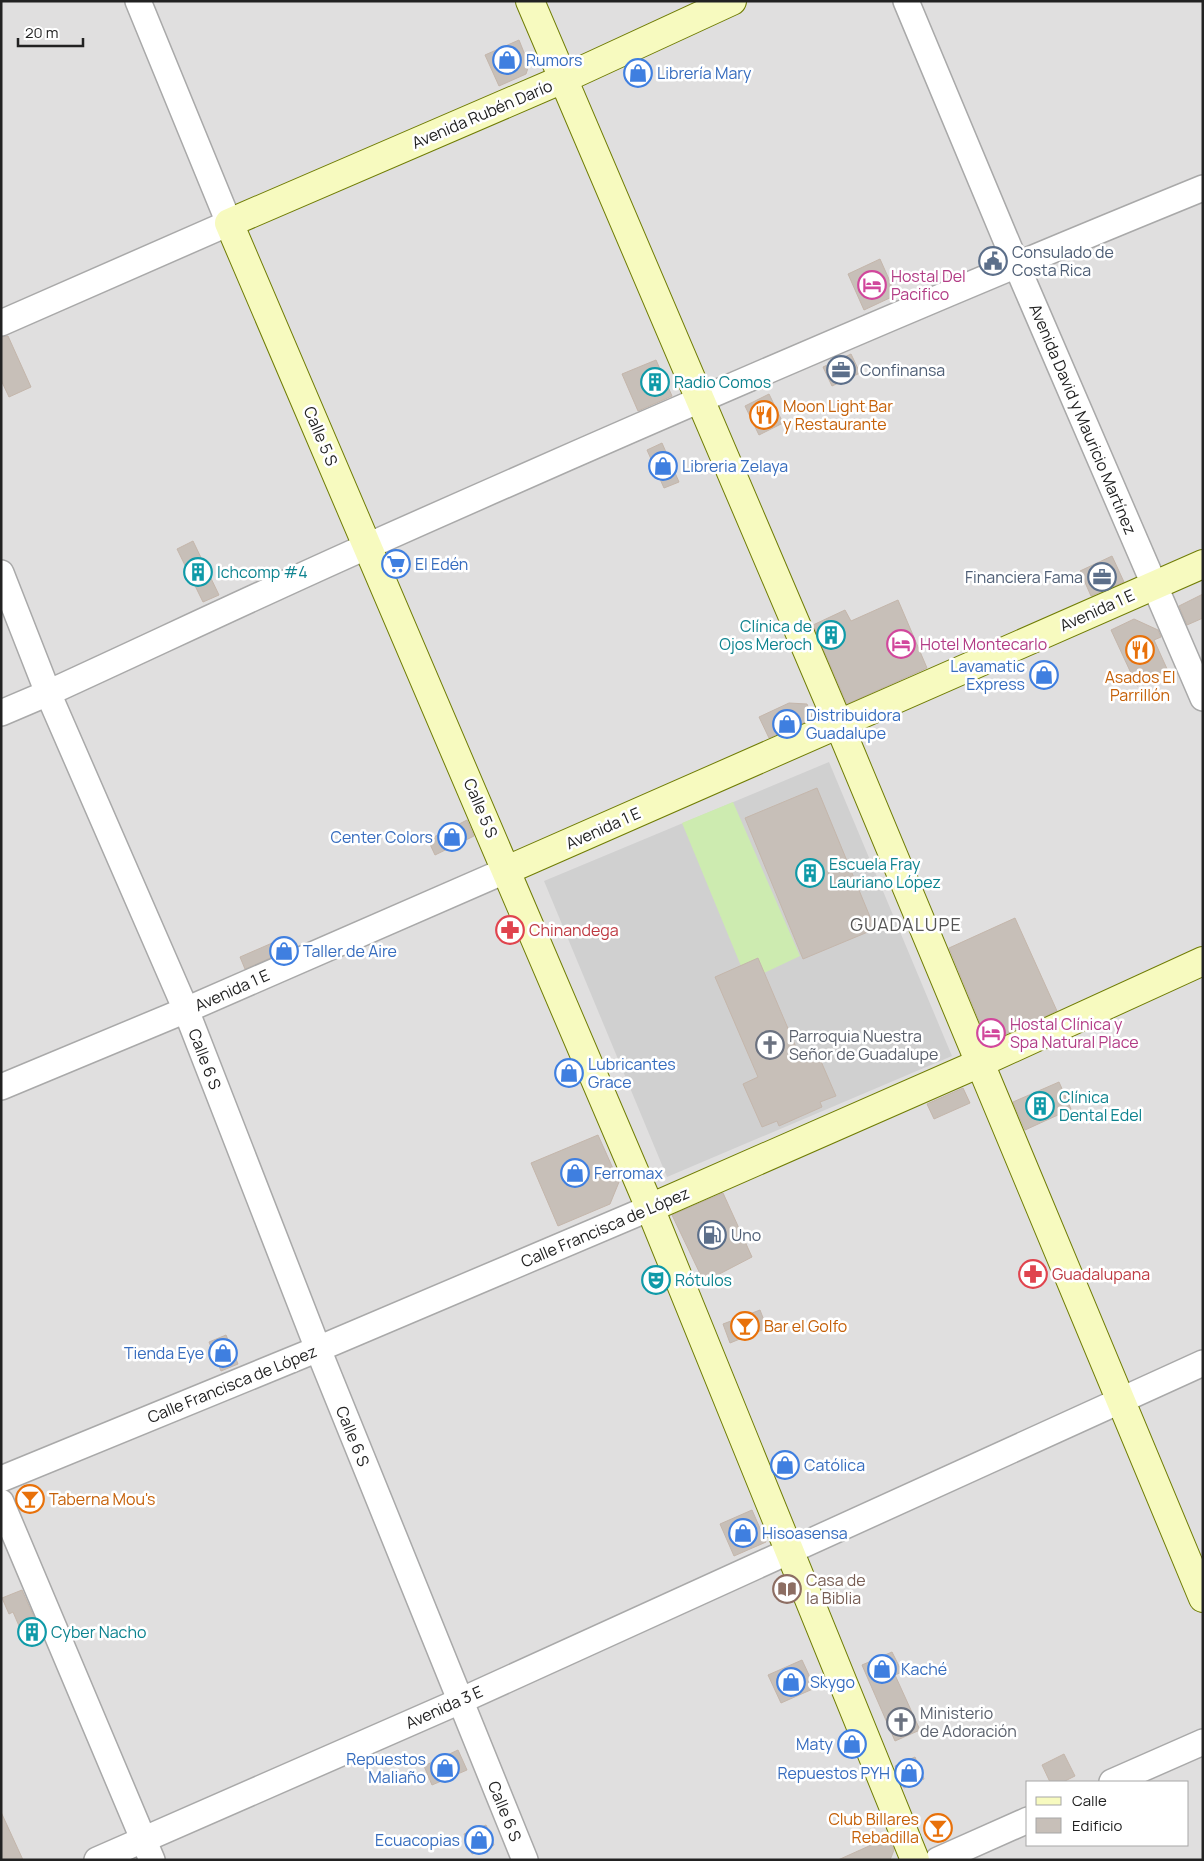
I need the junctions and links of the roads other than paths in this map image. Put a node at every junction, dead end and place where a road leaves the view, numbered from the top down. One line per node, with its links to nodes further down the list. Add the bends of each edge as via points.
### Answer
1 (138, 1): 7 (street, Calle 5 S)
2 (530, 1): 5 (street)
3 (732, 1): 5 (street, Avenida Rubén Darío)
4 (906, 1): 8 (street, Avenida David y Mauricio Martínez)
5 (563, 79): 7 (street, Avenida Rubén Darío); 10 (street)
6 (1203, 188): 8 (street)
7 (229, 224): 9 (street); 11 (street, Calle 5 S)
8 (1016, 264): 10 (street); 14 (street, Avenida David y Mauricio Martínez)
9 (1, 323)
10 (700, 400): 11 (street); 18 (street)
11 (368, 546): 15 (street); 19 (street, Calle 5 S)
12 (1203, 564): 14 (street, Avenida 1 E)
13 (1, 573): 15 (street, Calle 6 S)
14 (1154, 585): 16 (street, Avenida David y Mauricio Martínez); 18 (street, Avenida 1 E)
15 (48, 694): 17 (street); 21 (street, Calle 6 S)
16 (1203, 698)
17 (1, 713)
18 (839, 725): 19 (street, Avenida 1 E); 22 (street)
19 (507, 870): 21 (street, Avenida 1 E); 24 (street, Calle 5 S)
20 (1203, 961): 22 (street, Calle Francisca de López)
21 (186, 1010): 23 (street, Avenida 1 E); 25 (street, Calle 6 S)
22 (980, 1062): 24 (street, Calle Francisca de López); 27 (street)
23 (1, 1087)
24 (650, 1208): 25 (street, Calle Francisca de López); 30 (street, Calle 5 S)
25 (318, 1349): 28 (street, Calle Francisca de López); 32 (street, Calle 6 S)
26 (1203, 1363): 27 (street, Avenida 3 E)
27 (1121, 1400): 30 (street, Avenida 3 E); 31 (street)
28 (1, 1479)
29 (1, 1502): 36 (street)
30 (789, 1550): 32 (street, Avenida 3 E); 39 (street, Calle 5 S)
31 (1203, 1598)
32 (460, 1701): 36 (street, Avenida 3 E); 38 (street, Calle 6 S)
33 (1203, 1742): 34 (street)
34 (1114, 1781)
35 (1026, 1821): 40 (street)
36 (148, 1849): 37 (street, Avenida 3 E)
37 (97, 1860)
38 (525, 1860)
39 (914, 1860)
40 (938, 1860)

